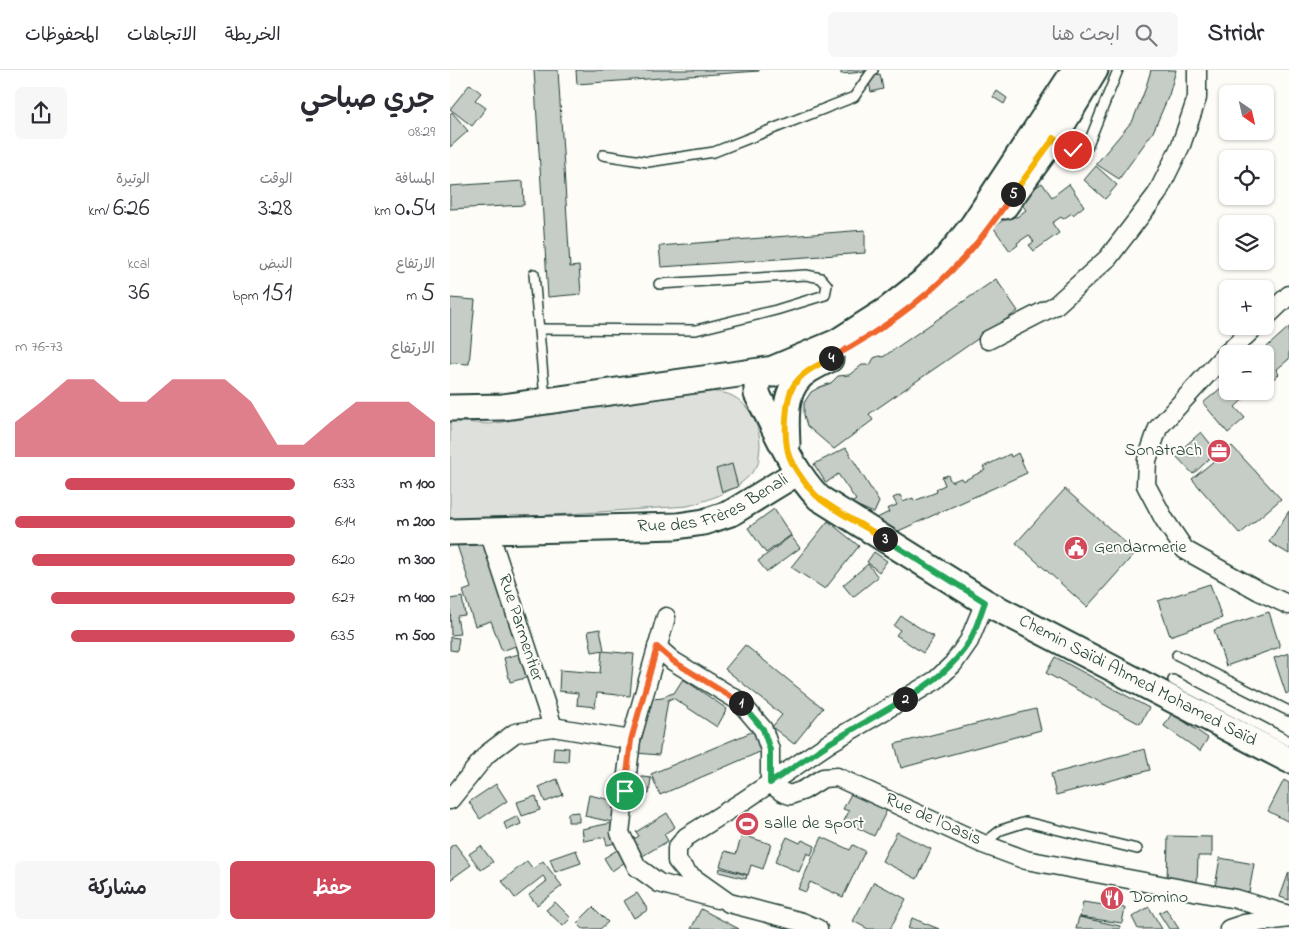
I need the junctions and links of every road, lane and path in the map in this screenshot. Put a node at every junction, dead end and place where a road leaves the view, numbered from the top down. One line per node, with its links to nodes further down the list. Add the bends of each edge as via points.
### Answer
1 (873, 70): 7 (lane, via 854,97 714,152 648,162)
2 (1075, 70): 15 (main road, via 973,225 925,280 850,335)
3 (1095, 70): 6 (main road)
4 (1118, 70): 6 (lane, via 1087,147 1080,152)
5 (1197, 70): 14 (street, via 1197,98 1157,194 1108,258 1056,305)
6 (1054, 138): 16 (main road, via 986,232 952,271 894,320 808,370)
7 (604, 155)
8 (534, 274): 12 (lane)
9 (658, 284): 12 (lane, via 806,275 821,278 827,285 825,295 696,330)
10 (1289, 295): 11 (street)
11 (1274, 309)
12 (539, 329): 17 (lane)
13 (1246, 335): 23 (street, via 1158,428 1147,460 1146,485 1185,550)
14 (988, 340)
15 (767, 370): 16 (main road, via 778,378); 17 (main road); 19 (main road, via 759,377 757,394)
16 (788, 395): 19 (main road, via 786,414)
17 (545, 401): 18 (main road, via 503,407)
18 (450, 408)
19 (793, 463): 20 (main road, Rue des Frères Benali, via 731,513 704,522 677,526); 22 (main road, Rue des Frères Benali, via 819,498)
20 (488, 529): 21 (main road, Rue des Frères Benali); 29 (street, Rue Parmentier)
21 (450, 532)
22 (985, 602): 32 (main road, Chemin Saïdi Ahmed Mohamed Saïd); 33 (street, via 969,641 936,680 831,742)
23 (1289, 605)
24 (666, 616): 25 (street)
25 (657, 647): 30 (street); 33 (street, via 673,661 739,701 763,729 770,750)
26 (1177, 655): 28 (lane)
27 (1173, 680): 31 (lane)
28 (1289, 711)
29 (552, 727): 30 (street); 34 (street, via 515,733 487,754)
30 (631, 740): 37 (street, via 620,833 637,868 659,883)
31 (1289, 741)
32 (1289, 760)
33 (770, 783): 35 (street, Rue de l'Oasis, via 790,795 823,778 837,777); 37 (street, via 686,836 677,848 677,861 688,874)
34 (450, 800)
35 (983, 844): 36 (lane, via 1001,830 1026,822); 38 (street, Rue de l'Oasis, via 1026,860 1236,899)
36 (1137, 849)
37 (729, 903): 39 (street)
38 (1289, 917): 40 (street)
39 (818, 929)
40 (1229, 929)

